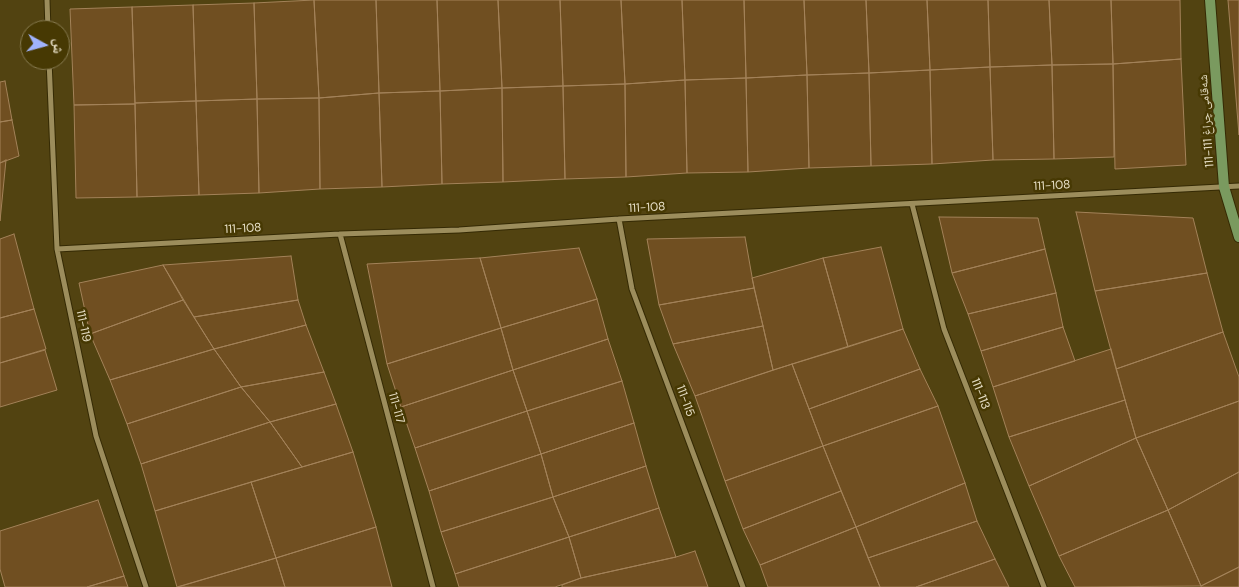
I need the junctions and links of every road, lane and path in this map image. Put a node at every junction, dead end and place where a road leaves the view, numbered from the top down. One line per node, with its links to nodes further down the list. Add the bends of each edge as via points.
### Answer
1 (47, 0): 3 (street)
2 (1210, 0): 6 (street, شەقامی چراغ 111-111)
3 (48, 20)
4 (49, 70): 11 (street, 111-119)
5 (1239, 186): 6 (street, 111-108)
6 (1224, 187): 7 (street, 111-108); 10 (street, شەقامی چراغ 111-111)
7 (912, 204): 8 (street, 111-108); 15 (street, 111-113, via 944,329)
8 (619, 219): 9 (street, 111-108); 14 (street, 111-115, via 632,289)
9 (340, 234): 11 (street, 111-108); 13 (street, 111-117)
10 (1239, 238)
11 (57, 249): 12 (street, 111-119, via 96,436)
12 (146, 587)
13 (433, 587)
14 (744, 587)
15 (1044, 587)

